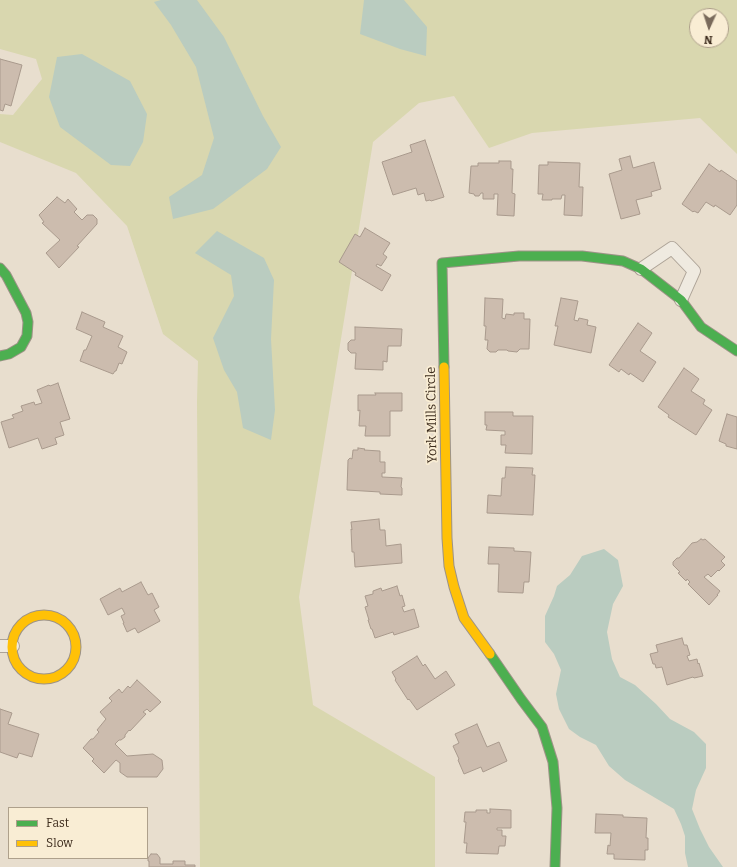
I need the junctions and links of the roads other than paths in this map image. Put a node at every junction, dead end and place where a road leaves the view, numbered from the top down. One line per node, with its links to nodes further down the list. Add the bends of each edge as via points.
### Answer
1 (0, 268): 5 (street, via 26,313 28,327 27,336 21,347)
2 (641, 269): 3 (street, York Mills Circle); 3 (street, via 672,248 694,270); 8 (street, York Mills Circle, via 623,261 582,256 519,256 442,262 449,566 464,618 542,727 553,762 556,808)
3 (681, 300): 4 (street, York Mills Circle, via 701,327)
4 (737, 351)
5 (0, 356)
6 (0, 646): 7 (street)
7 (13, 646): 7 (street, via 12,656 23,672 42,679 61,674 74,659 76,648 69,627 60,619 44,615 28,618 19,626 14,635)
8 (555, 867)

